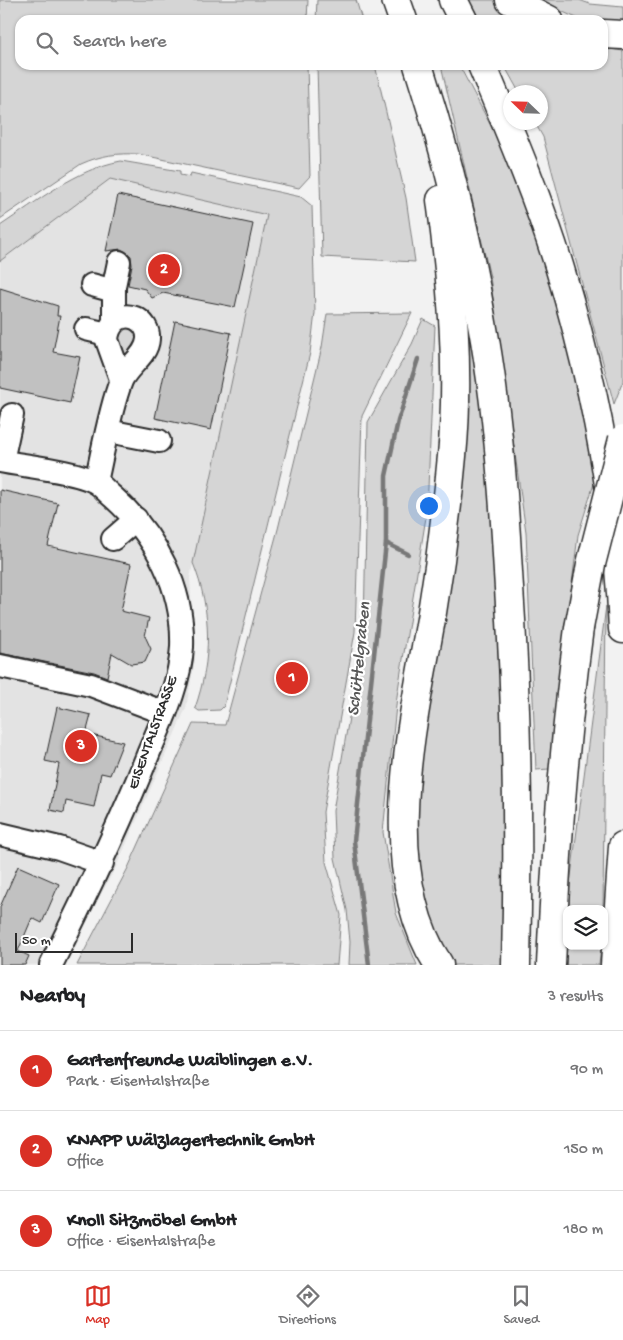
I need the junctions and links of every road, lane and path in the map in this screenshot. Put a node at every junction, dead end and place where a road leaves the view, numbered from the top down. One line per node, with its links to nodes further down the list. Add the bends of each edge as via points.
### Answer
1 (396, 0): 4 (highway)
2 (454, 0): 5 (highway)
3 (510, 0): 6 (highway)
4 (401, 15)
5 (461, 15)
6 (540, 15)
7 (608, 34): 8 (highway)
8 (623, 35)
9 (420, 70): 11 (highway)
10 (484, 70): 25 (highway, via 532,187 583,348 614,522)
11 (447, 161): 32 (highway, via 440,198 454,316 452,454 409,753 404,857 416,920); 33 (highway, via 484,332 501,467 516,732)
12 (119, 262): 14 (street)
13 (92, 285): 14 (street)
14 (114, 291): 15 (street)
15 (102, 328): 16 (street); 16 (street, via 126,317 139,320 148,331 144,351)
16 (121, 379): 18 (street)
17 (11, 415): 21 (street)
18 (108, 431): 20 (street); 22 (street)
19 (623, 439): 34 (highway, bridge, via 602,512 579,628 560,801)
20 (159, 441)
21 (1, 461): 22 (street, EISENTALSTRASSE, via 63,472)
22 (96, 482): 23 (street, EISENTALSTRASSE)
23 (136, 519): 24 (street); 27 (street, EISENTALSTRASSE, via 154,544 170,576 179,609 182,648)
24 (113, 539)
25 (623, 629)
26 (0, 666): 27 (street, via 91,685)
27 (165, 713): 30 (street, EISENTALSTRASSE)
28 (0, 834): 30 (street, via 59,848)
29 (623, 846): 35 (highway)
30 (102, 863): 31 (street, EISENTALSTRASSE)
31 (51, 965)
32 (439, 965)
33 (516, 965)
34 (551, 965)
35 (615, 965)

